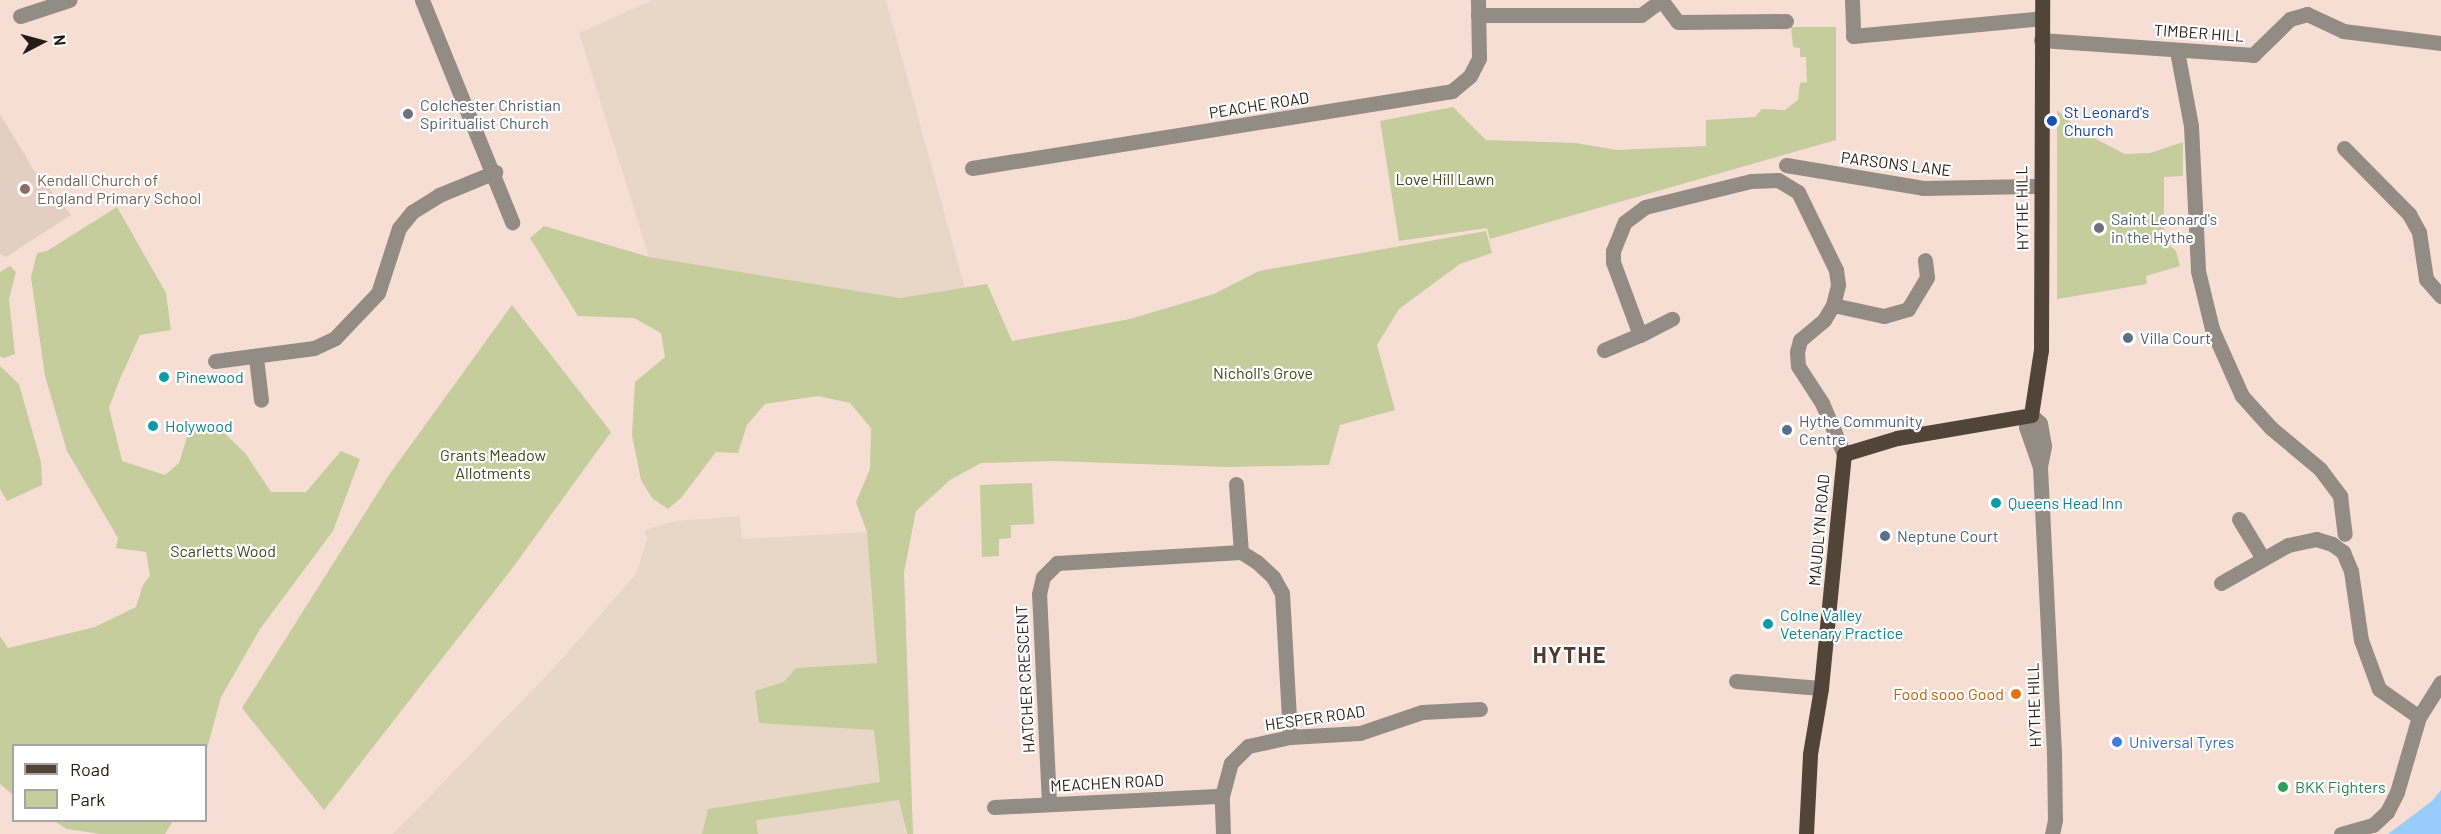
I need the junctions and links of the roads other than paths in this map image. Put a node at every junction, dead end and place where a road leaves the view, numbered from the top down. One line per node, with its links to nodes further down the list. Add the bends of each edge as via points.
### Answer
1 (69, 0): 7 (street)
2 (422, 0): 16 (street)
3 (1852, 0): 8 (street, via 1853,36)
4 (2042, 0): 8 (main road, HYTHE HILL)
5 (1662, 1): 6 (street, via 1641,15); 9 (street, via 1678,22)
6 (1478, 8): 15 (street, PEACHE ROAD, via 1479,58 1470,76 1452,91)
7 (20, 16)
8 (2042, 18): 10 (main road, HYTHE HILL)
9 (1786, 21)
10 (2041, 40): 12 (street, TIMBER HILL); 17 (main road, HYTHE HILL)
11 (2441, 43): 12 (street, TIMBER HILL, via 2343,31 2307,14 2290,19 2253,55)
12 (2177, 51): 32 (street, via 2191,126 2198,271 2212,329 2242,396 2271,428 2329,479 2340,496)
13 (2344, 148): 20 (street, via 2409,214 2418,232 2426,279)
14 (1786, 165): 17 (street, PARSONS LANE, via 1923,189)
15 (972, 168)
16 (495, 172): 18 (street); 25 (street, via 439,195 412,212 399,228 378,293 335,338 314,348)
17 (2039, 186): 28 (main road, HYTHE HILL, via 2042,350)
18 (512, 222)
19 (1925, 260): 21 (street, via 1926,277 1908,309 1884,316)
20 (2441, 296)
21 (1833, 305): 23 (street, via 1838,285 1836,270 1798,192 1778,180 1751,181 1645,207 1625,222 1613,251 1613,262); 29 (street, via 1824,320 1800,340 1798,366 1822,403)
22 (1672, 319): 23 (street)
23 (1640, 335): 24 (street)
24 (1604, 350)
25 (256, 358): 26 (street); 27 (street)
26 (214, 362)
27 (261, 400)
28 (2031, 415): 29 (main road, MAUDLYN ROAD, via 1896,438); 47 (street, HYTHE HILL, via 2026,427 2040,467 2054,752)
29 (1844, 454): 38 (main road, MAUDLYN ROAD)
30 (1236, 484): 33 (street)
31 (2239, 519): 34 (street)
32 (2345, 534)
33 (1241, 552): 41 (street, via 1273,577 1282,592); 43 (street, HATCHER CRESCENT, via 1057,563 1044,577 1039,594)
34 (2262, 557): 35 (street); 40 (street, via 2288,545 2316,540 2343,552 2351,571 2361,640 2379,689)
35 (2221, 583)
36 (1736, 681): 38 (street)
37 (2441, 682): 40 (street)
38 (1821, 688): 46 (main road, MAUDLYN ROAD, via 1810,754)
39 (1480, 709): 41 (street, HESPER ROAD, via 1422,712 1360,733)
40 (2419, 717): 48 (street, via 2397,792 2387,812 2373,825)
41 (1290, 737): 42 (street, HESPER ROAD, via 1248,746 1230,763)
42 (1222, 796): 43 (street, MEACHEN ROAD); 45 (street, HESPER ROAD)
43 (1049, 804): 44 (street, MEACHEN ROAD)
44 (994, 807)
45 (1223, 834)
46 (1806, 834)
47 (2052, 834)
48 (2341, 834)

